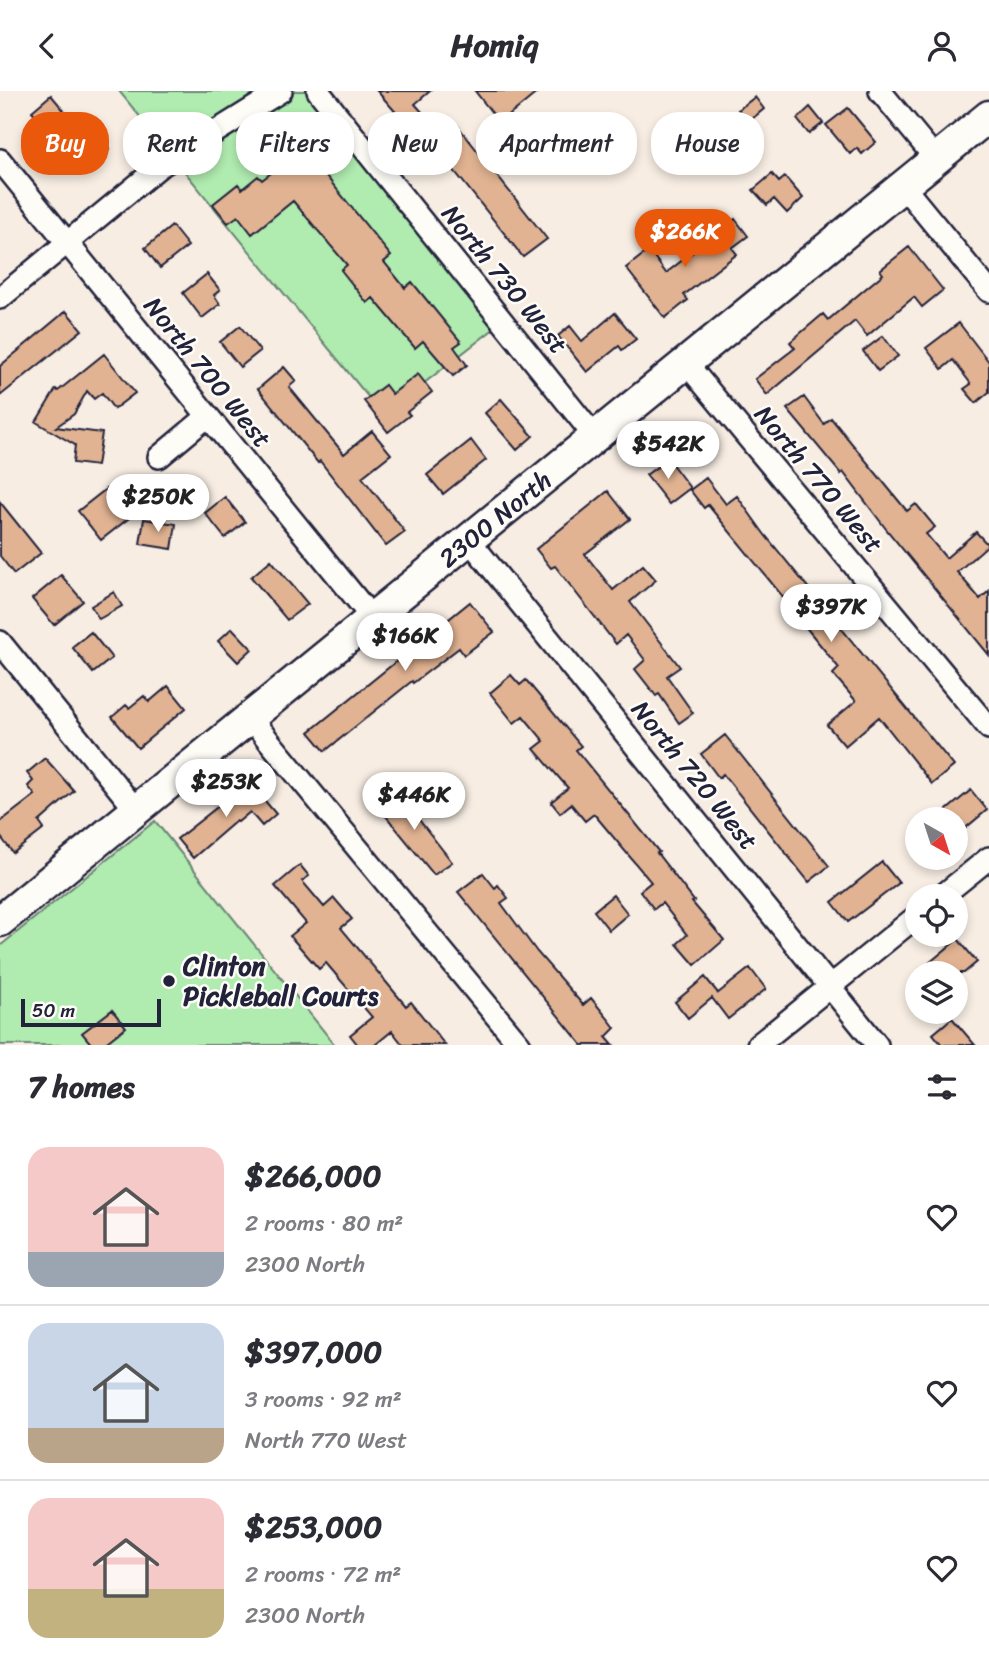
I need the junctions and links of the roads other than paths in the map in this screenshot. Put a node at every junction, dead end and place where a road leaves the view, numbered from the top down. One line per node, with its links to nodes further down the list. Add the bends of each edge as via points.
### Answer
1 (281, 91): 8 (street, via 159,167)
2 (318, 91): 13 (street, North 730 West)
3 (880, 91): 5 (street)
4 (989, 116): 5 (street, 2300 North)
5 (936, 159): 7 (street, 2300 North)
6 (0, 160): 8 (street, North 700 West)
7 (903, 186): 9 (street); 11 (street, 2300 North)
8 (67, 243): 10 (street); 12 (street, North 700 West)
9 (989, 291)
10 (0, 298)
11 (686, 363): 13 (street, 2300 North); 19 (street, North 770 West)
12 (208, 416): 14 (street); 16 (street, North 700 West)
13 (595, 437): 15 (street, 2300 North)
14 (159, 457)
15 (469, 540): 16 (street, 2300 North); 25 (street, North 720 West)
16 (372, 618): 18 (street, 2300 North)
17 (0, 642): 20 (street)
18 (250, 718): 20 (street, 2300 North); 26 (street)
19 (989, 728)
20 (136, 810): 23 (street, 2300 North)
21 (989, 858): 22 (street)
22 (957, 884)
23 (0, 921)
24 (905, 926): 25 (street)
25 (830, 986): 27 (street); 28 (street, North 720 West)
26 (520, 1045)
27 (758, 1045)
28 (877, 1045)

